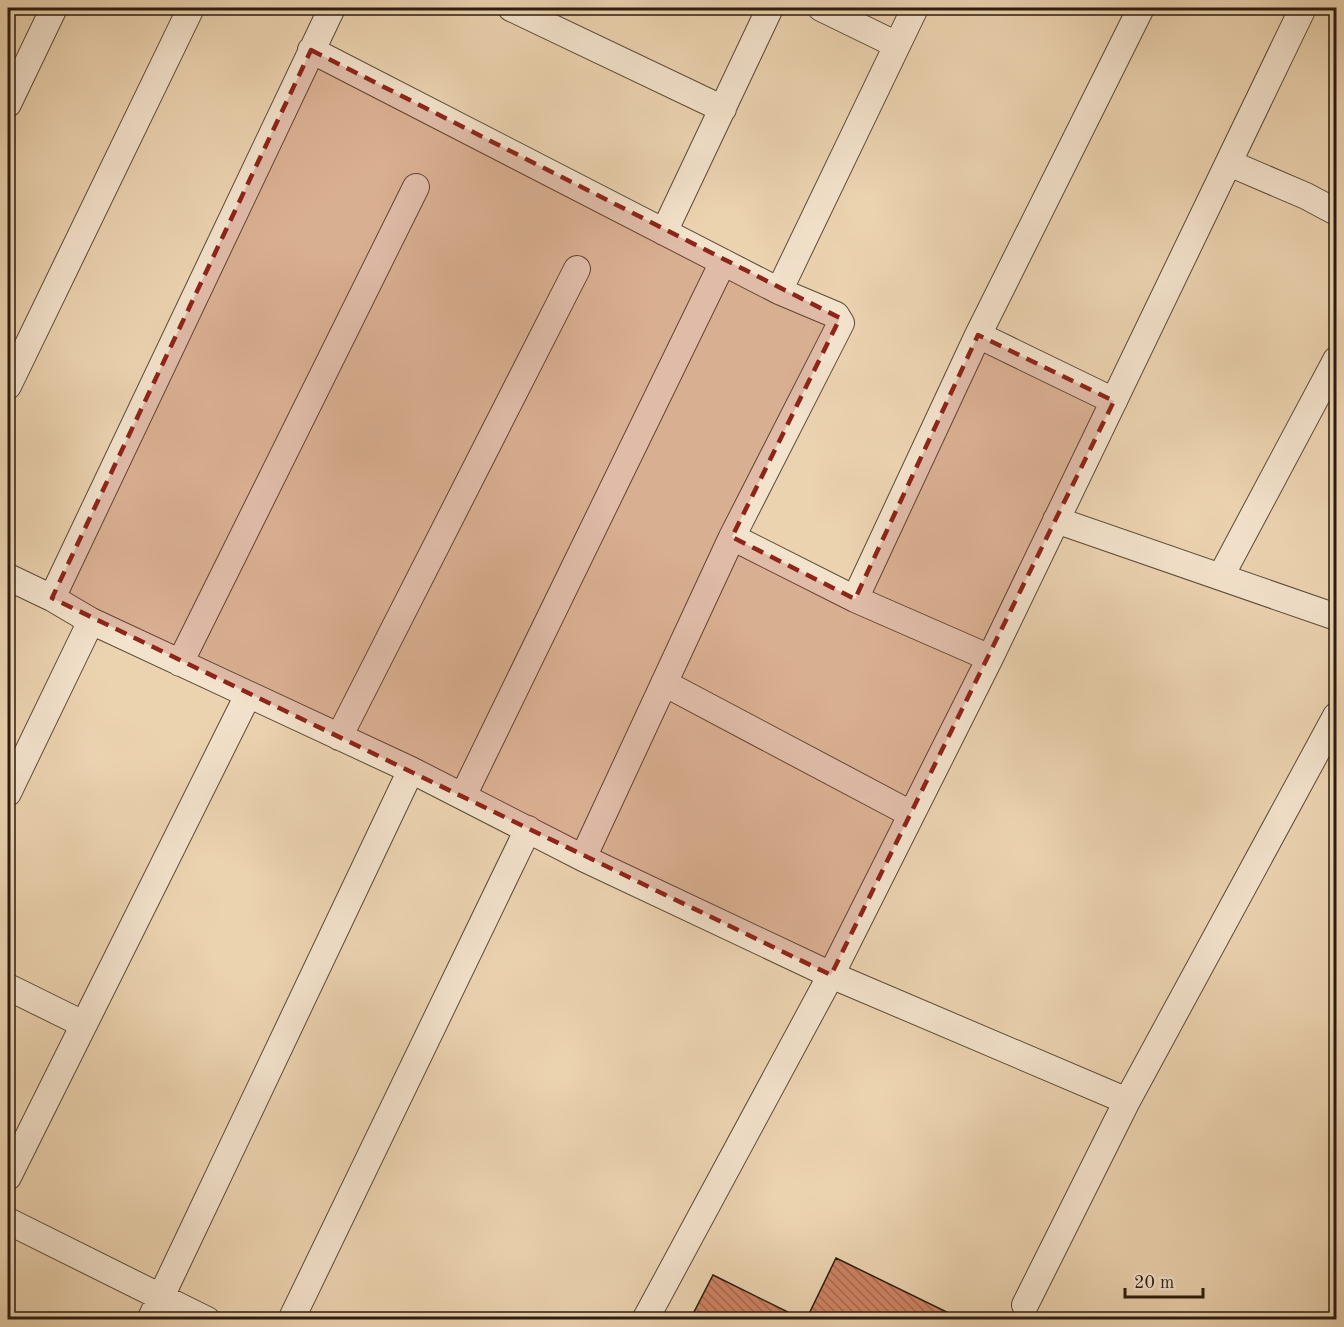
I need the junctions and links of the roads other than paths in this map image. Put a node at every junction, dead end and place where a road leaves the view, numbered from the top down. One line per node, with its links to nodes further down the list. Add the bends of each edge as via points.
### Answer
1 (54, 8): 12 (street)
2 (191, 8): 23 (street)
3 (332, 8): 11 (street)
4 (511, 8): 13 (street)
5 (770, 8): 13 (street)
6 (821, 8): 10 (street)
7 (915, 8): 10 (street)
8 (1141, 8): 21 (street)
9 (1303, 8): 14 (street)
10 (897, 45): 20 (street)
11 (311, 50): 17 (street); 29 (street)
12 (8, 104)
13 (723, 109): 17 (street)
14 (1229, 163): 16 (street); 24 (street)
15 (416, 186): 34 (street)
16 (1336, 212)
17 (664, 232): 18 (street)
18 (723, 262): 20 (street); 41 (street)
19 (577, 269): 38 (street)
20 (779, 291): 26 (street, via 836,315 842,323)
21 (978, 335): 24 (street); 30 (street)
22 (1335, 367): 27 (street)
23 (8, 386)
24 (1114, 401): 25 (street)
25 (1056, 520): 27 (street); 33 (street)
26 (732, 537): 30 (street); 35 (street)
27 (1221, 576): 31 (street)
28 (8, 578): 29 (street)
29 (52, 598): 32 (street)
30 (855, 599): 33 (street)
31 (1336, 617)
32 (91, 621): 34 (street); 40 (street)
33 (990, 658): 42 (street)
34 (180, 663): 36 (street)
35 (664, 683): 42 (street); 44 (street)
36 (248, 695): 38 (street); 47 (street)
37 (1336, 717): 48 (street)
38 (339, 737): 39 (street)
39 (411, 770): 41 (street); 51 (street)
40 (8, 793)
41 (463, 796): 43 (street)
42 (912, 814): 45 (street)
43 (528, 830): 44 (street); 55 (street)
44 (583, 858): 45 (street)
45 (831, 975): 48 (street); 56 (street)
46 (8, 987): 47 (street)
47 (83, 1024): 49 (street)
48 (1127, 1101): 52 (street)
49 (8, 1178)
50 (8, 1221): 51 (street)
51 (162, 1296): 53 (street); 54 (street)
52 (1025, 1305)
53 (150, 1320)
54 (207, 1320)
55 (291, 1320)
56 (645, 1320)

